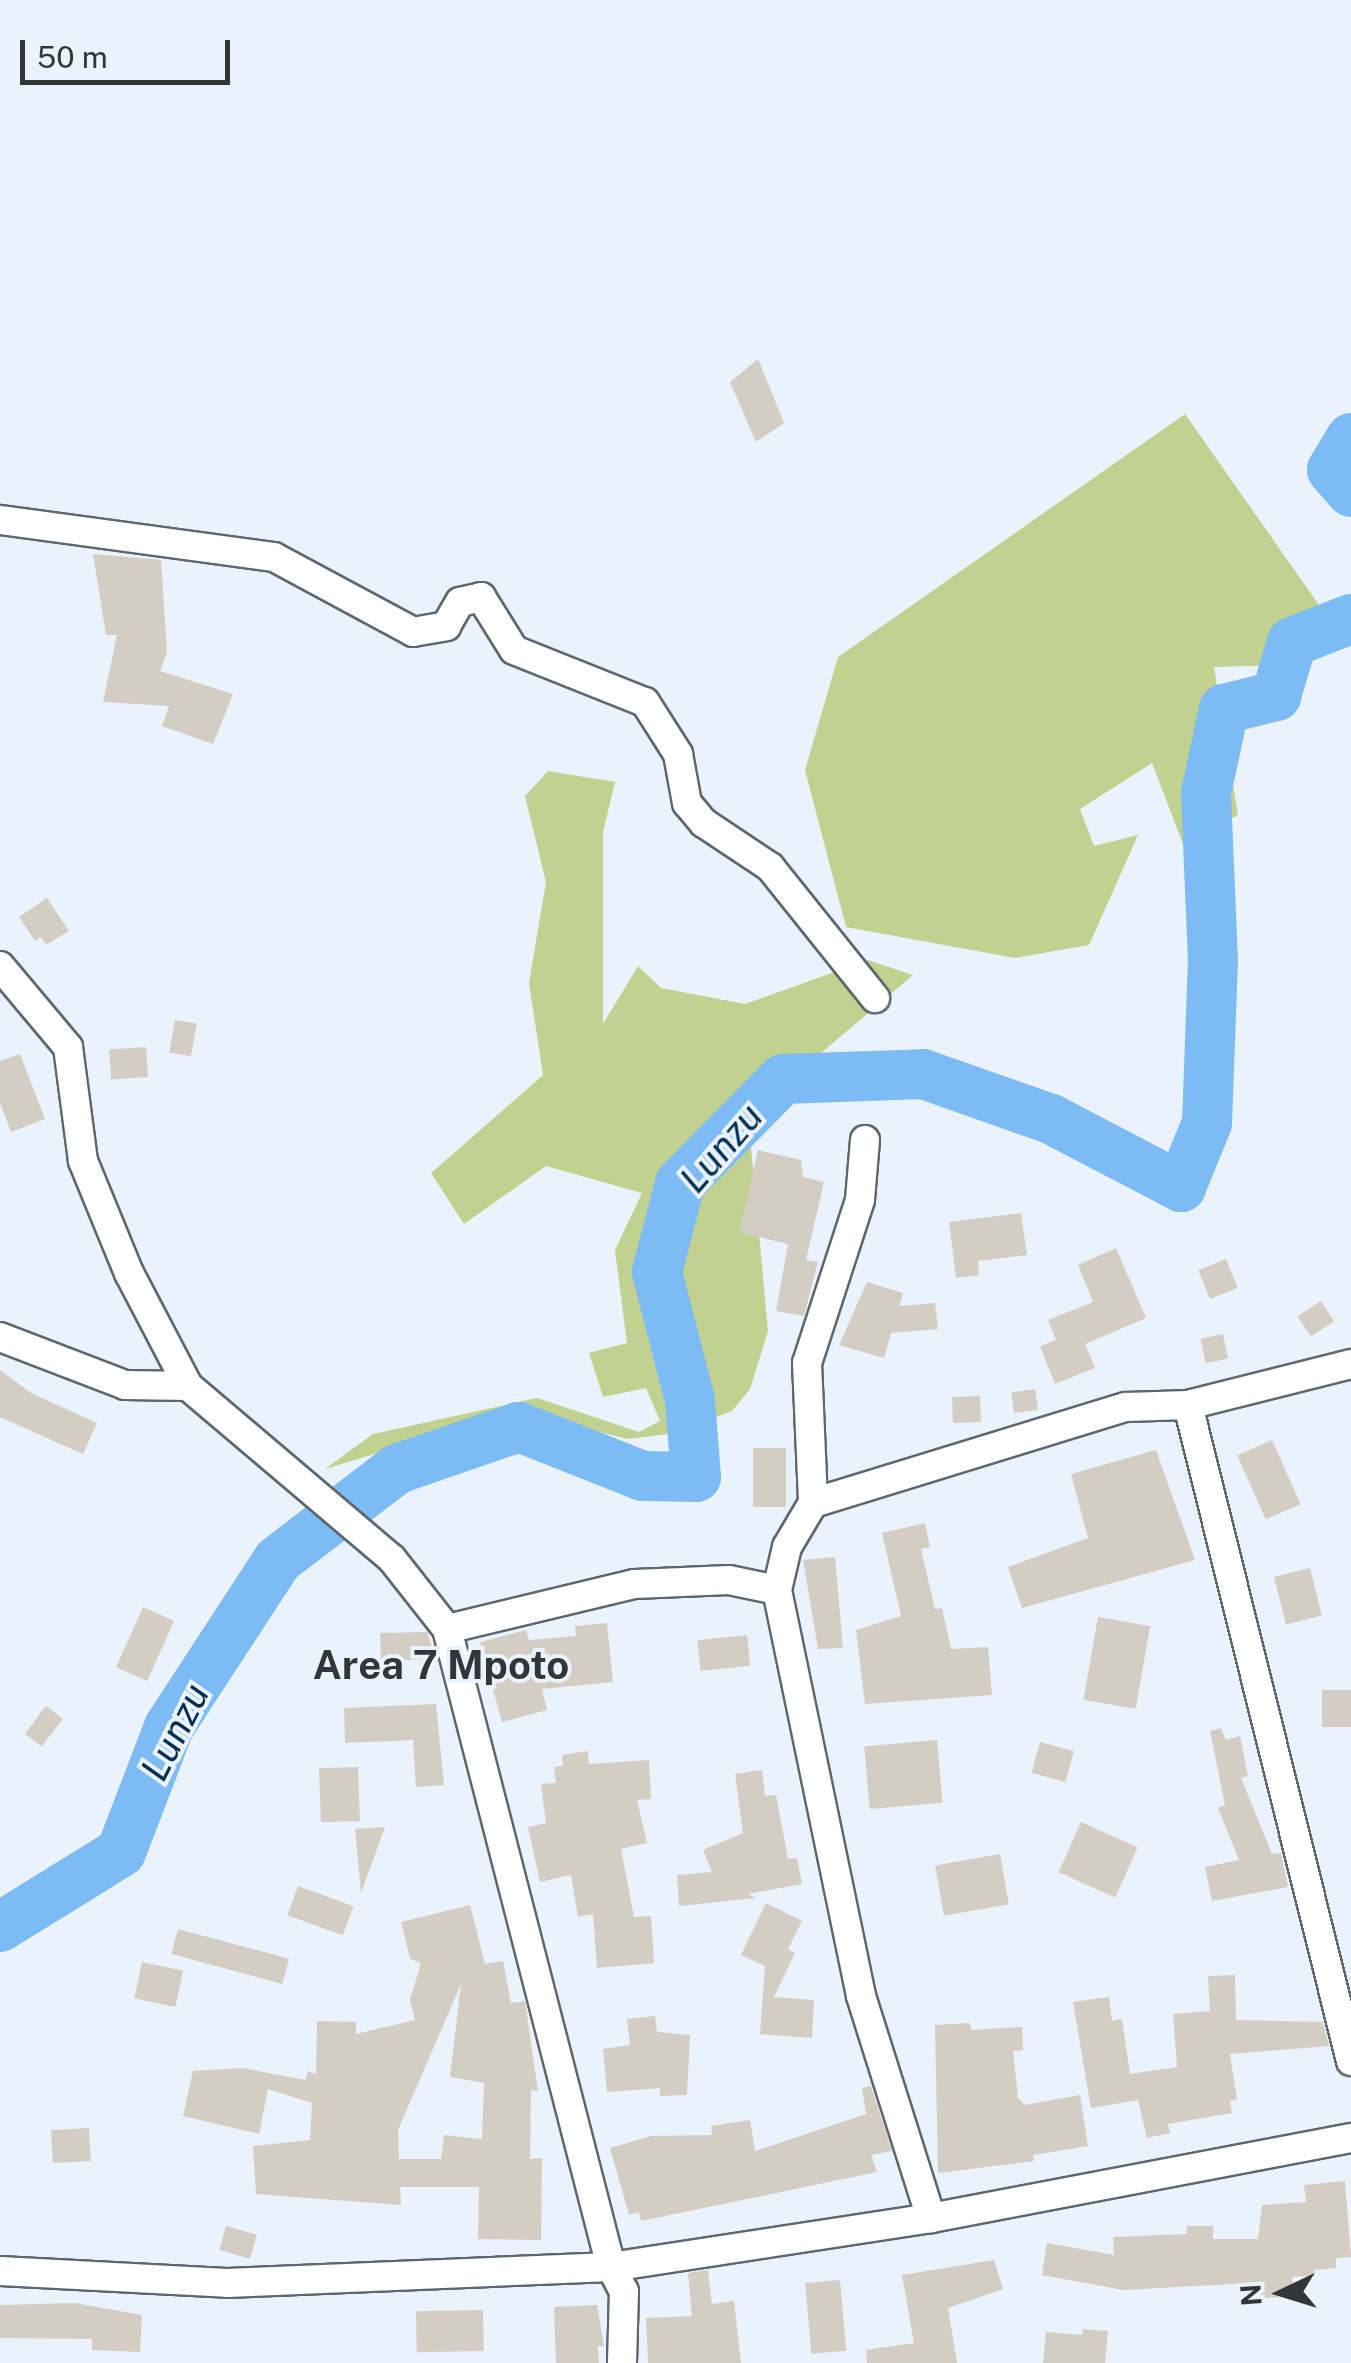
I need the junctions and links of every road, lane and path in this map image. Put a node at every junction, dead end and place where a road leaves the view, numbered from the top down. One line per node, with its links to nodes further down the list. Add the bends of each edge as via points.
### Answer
1 (0, 520): 3 (street, via 274,557 413,632 446,626 460,602 481,597 514,650 645,702 678,754 687,802 704,822 770,867)
2 (0, 966): 7 (street, via 68,1047 83,1160 129,1273)
3 (875, 998)
4 (865, 1140): 9 (street, via 860,1200 807,1364)
5 (0, 1337): 7 (street, via 125,1386)
6 (1351, 1364): 8 (street)
7 (188, 1386): 11 (street, via 392,1559)
8 (1188, 1406): 9 (street, via 1126,1406); 12 (street)
9 (813, 1503): 10 (street, via 787,1547)
10 (776, 1590): 11 (street, via 729,1580 636,1584); 14 (street, via 861,1996)
11 (447, 1629): 15 (street)
12 (1351, 2061)
13 (1351, 2138): 14 (street)
14 (931, 2218): 15 (street)
15 (611, 2267): 16 (street, via 227,2283); 17 (street, via 624,2291)
16 (0, 2271)
17 (622, 2363)

